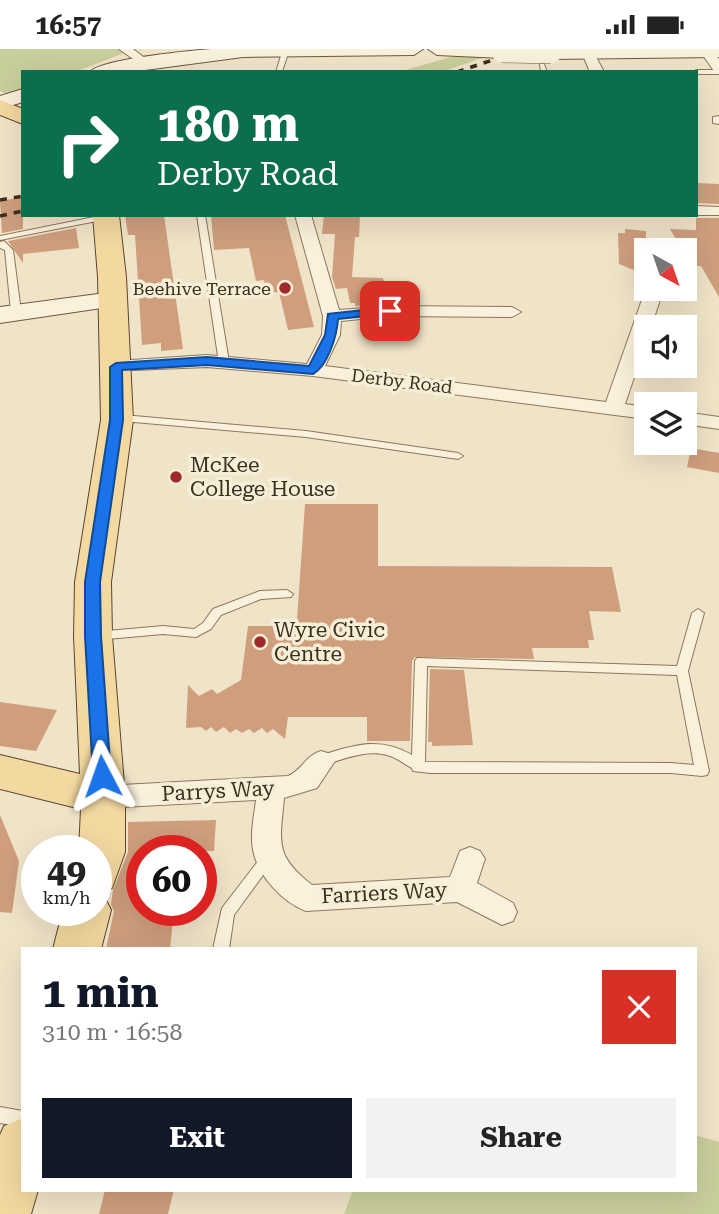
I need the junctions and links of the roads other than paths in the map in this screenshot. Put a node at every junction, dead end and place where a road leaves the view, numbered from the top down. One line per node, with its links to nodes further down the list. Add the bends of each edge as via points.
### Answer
1 (125, 49): 10 (street)
2 (400, 49): 3 (main road); 6 (main road)
3 (414, 49)
4 (437, 49): 11 (main road, bridge, via 502,52)
5 (258, 50): 6 (main road); 7 (main road)
6 (286, 50): 13 (lane)
7 (213, 51): 10 (main road)
8 (713, 51): 9 (main road); 15 (street)
9 (588, 53): 11 (main road); 14 (street)
10 (143, 62): 12 (main road)
11 (546, 63)
12 (108, 70)
13 (280, 70)
14 (596, 70)
15 (719, 70): 16 (lane)
16 (698, 72)
17 (21, 96): 18 (main road)
18 (0, 105): 19 (main road)
19 (21, 116)
20 (101, 217): 24 (lane)
21 (106, 217): 26 (main road)
22 (201, 217): 31 (lane, via 223,356)
23 (304, 217): 30 (street)
24 (0, 238)
25 (0, 245): 29 (lane, via 9,250)
26 (113, 300): 29 (main road); 32 (main road)
27 (651, 301): 34 (street)
28 (512, 312): 30 (street, via 390,311)
29 (8, 313)
30 (332, 316): 33 (street, via 331,335)
31 (220, 363): 32 (street, Derby Road); 33 (street, Derby Road)
32 (116, 367): 36 (main road)
33 (313, 370): 34 (street, Derby Road)
34 (613, 409): 35 (street, Derby Road)
35 (634, 412)
36 (117, 420): 39 (lane, via 306,434); 42 (main road, via 93,582)
37 (697, 420): 38 (street)
38 (719, 423)
39 (458, 456)
40 (287, 594): 42 (lane, via 260,595 217,612 196,633 163,629)
41 (698, 613): 43 (lane)
42 (93, 636): 48 (main road)
43 (682, 671): 45 (lane, via 421,661); 45 (lane, via 702,771)
44 (321, 761): 45 (lane, via 374,747 394,752); 47 (street, Parrys Way, via 307,780)
45 (418, 767)
46 (0, 772): 48 (main road)
47 (271, 789): 48 (street, Parrys Way); 51 (street)
48 (103, 797): 49 (main road)
49 (102, 835)
50 (470, 859): 52 (street, Farriers Way)
51 (267, 860): 52 (street, Farriers Way, via 280,878 306,898); 56 (lane, via 227,913)
52 (461, 889): 53 (street, Farriers Way)
53 (502, 912)
54 (83, 926): 55 (main road)
55 (78, 947)
56 (221, 947)
57 (0, 1115): 58 (lane)
58 (21, 1119)
59 (21, 1152): 60 (main road)
60 (3, 1214)

